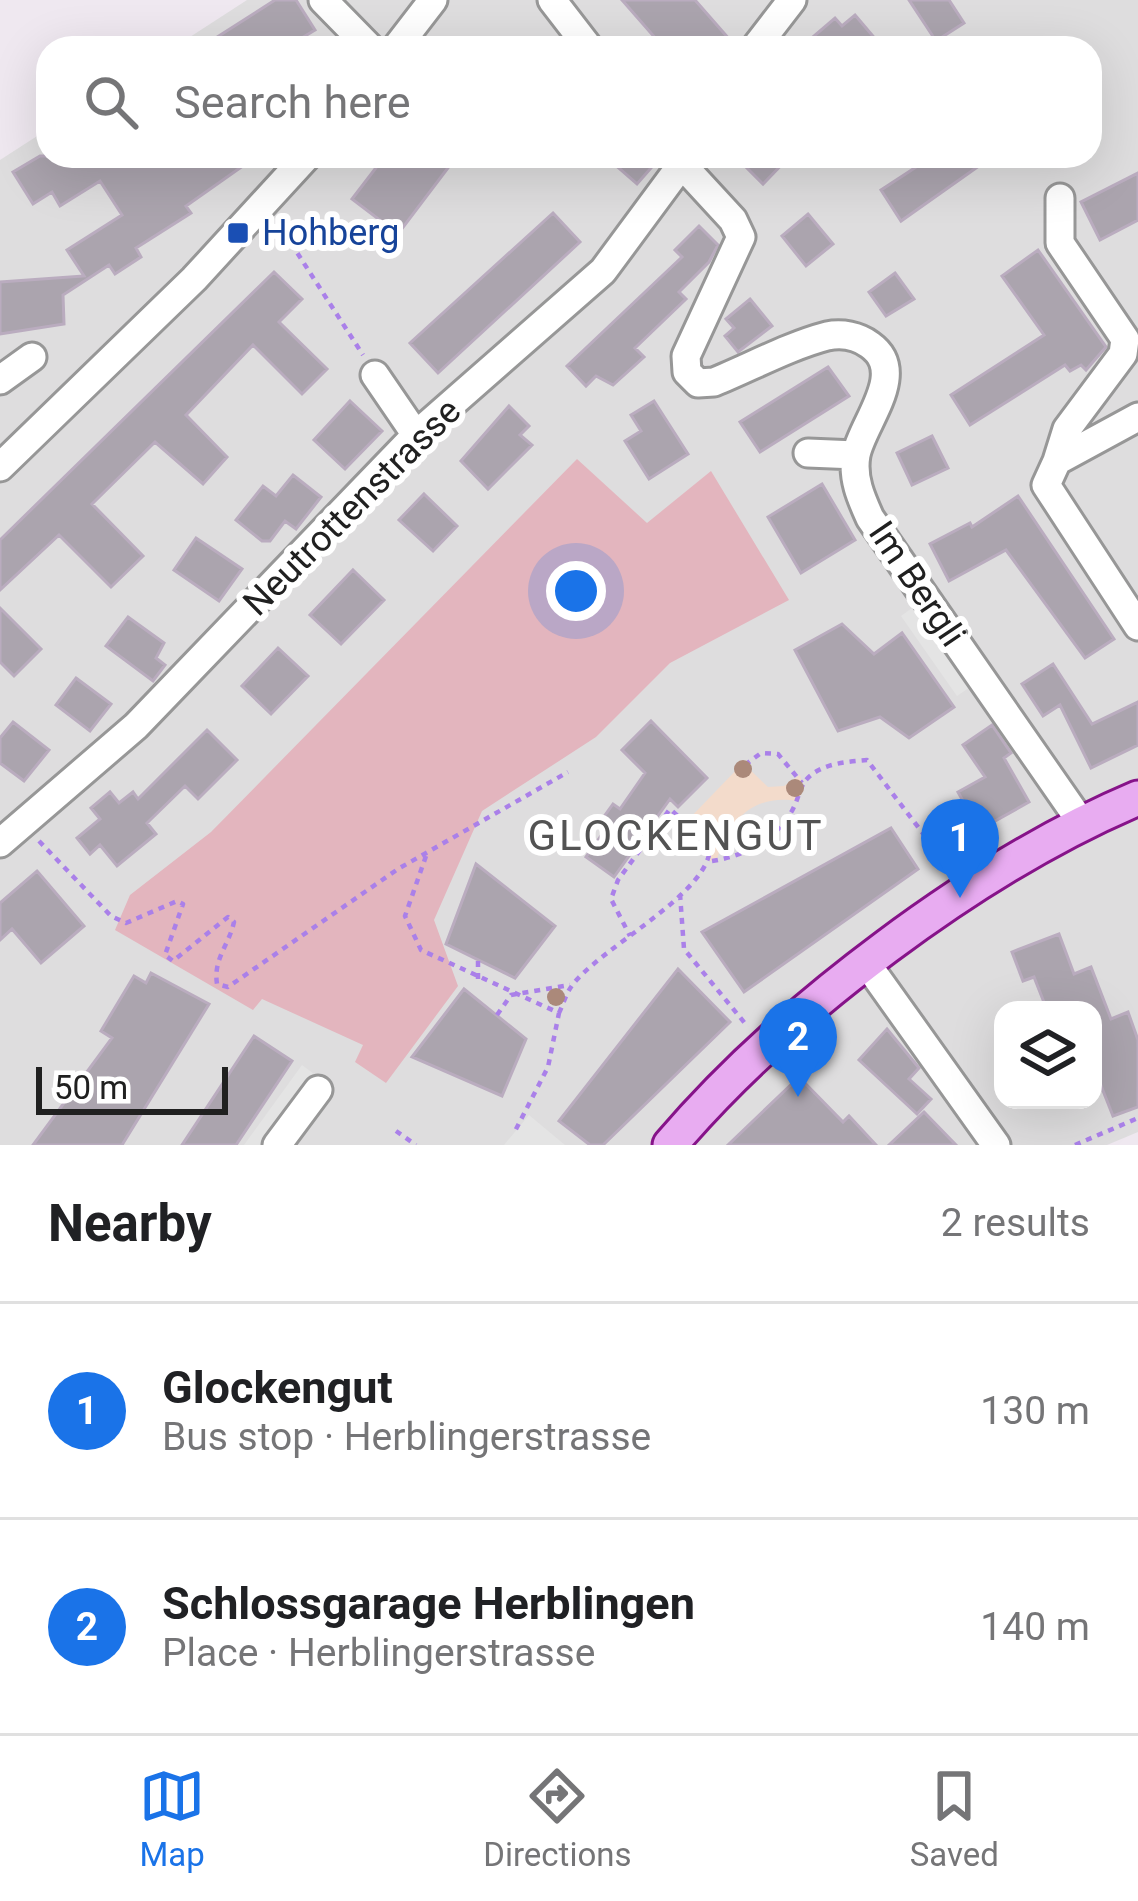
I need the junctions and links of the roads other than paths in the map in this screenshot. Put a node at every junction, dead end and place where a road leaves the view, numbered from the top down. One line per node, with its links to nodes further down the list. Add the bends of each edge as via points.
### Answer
1 (323, 0): 5 (street)
2 (433, 0): 6 (street)
3 (552, 0): 7 (street)
4 (792, 0): 8 (street)
5 (358, 36)
6 (405, 36)
7 (580, 36)
8 (764, 36)
9 (297, 168): 21 (street)
10 (676, 168): 17 (street, Neutrottenstrasse, via 603,272)
11 (690, 168): 19 (street, via 741,237 686,356 687,372 698,383 714,382 829,335 858,336 877,350 885,372)
12 (1060, 198): 20 (street, via 1060,242 1125,339 1123,354 1067,429)
13 (32, 357): 15 (street)
14 (375, 374): 17 (street)
15 (0, 380)
16 (1138, 417): 20 (street)
17 (416, 435): 25 (street, Neutrottenstrasse, via 136,726)
18 (808, 453): 19 (street)
19 (856, 454): 24 (street, Im Bergli, via 856,488 870,518)
20 (1057, 460): 22 (street, via 1046,485)
21 (0, 467)
22 (1134, 614)
23 (1138, 798): 24 (main road)
24 (1081, 822): 26 (main road)
25 (0, 843)
26 (867, 964): 28 (main road, via 767,1049); 30 (street)
27 (318, 1090): 29 (street)
28 (682, 1140)
29 (278, 1145)
30 (996, 1145)

